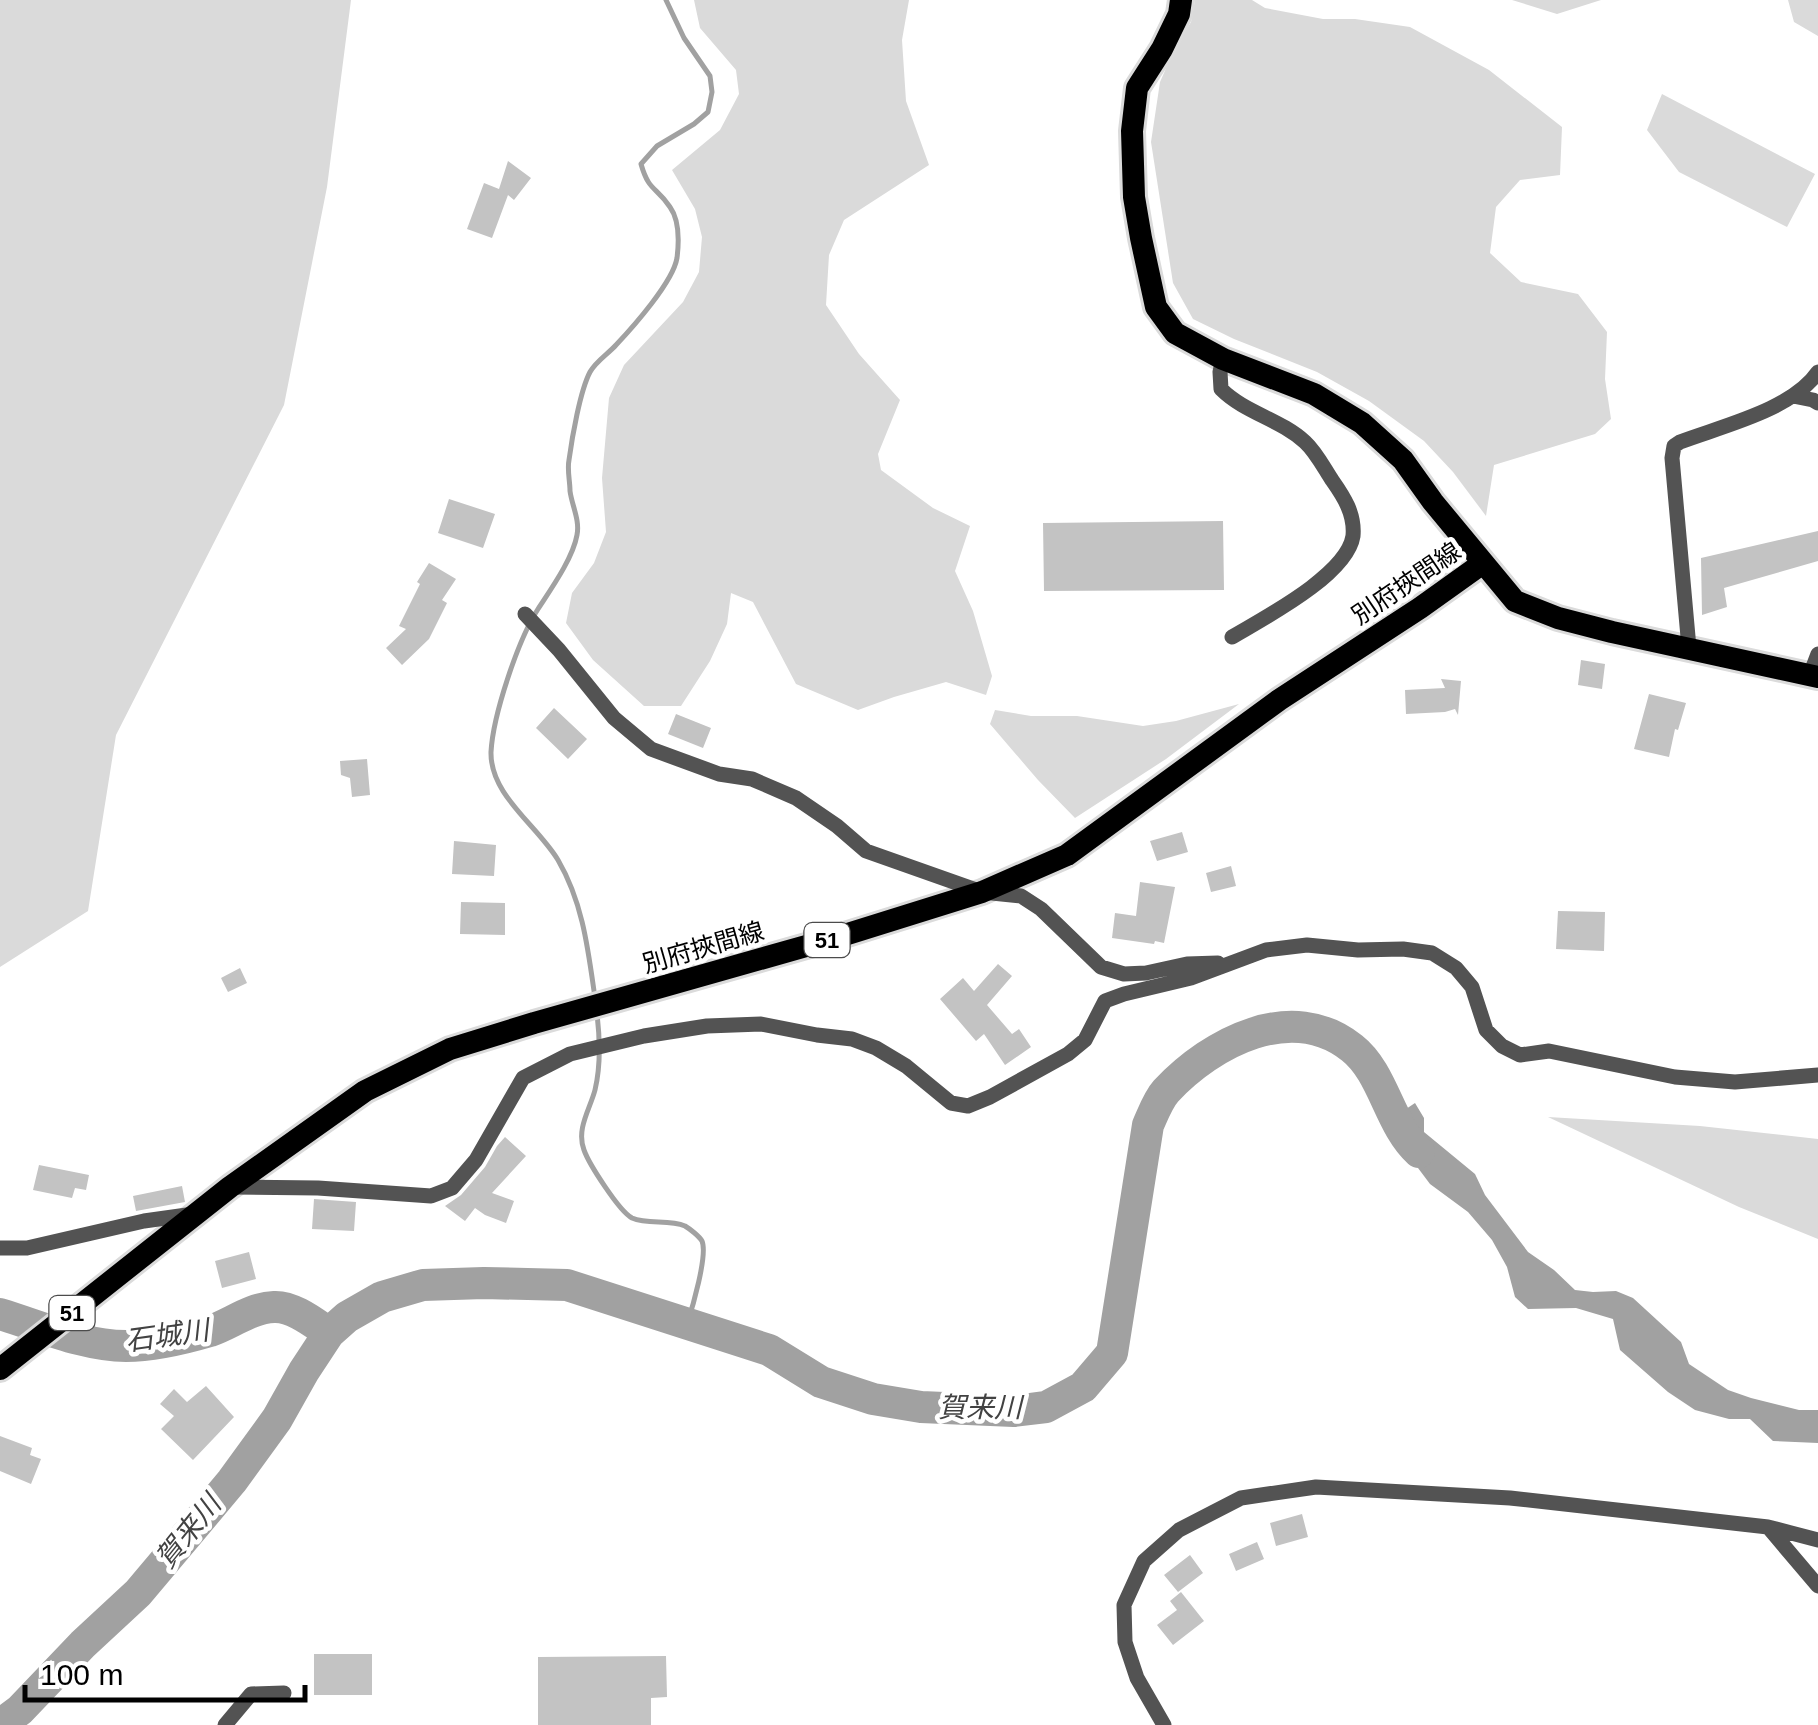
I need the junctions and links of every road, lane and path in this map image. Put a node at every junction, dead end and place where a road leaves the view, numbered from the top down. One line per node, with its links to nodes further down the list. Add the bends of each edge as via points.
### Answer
1 (1181, 0): 2 (main road, 別府挾間線, via 1137,88 1134,198 1156,307 1174,332)
2 (1223, 360): 6 (main road, 別府挾間線, via 1314,394 1362,422 1402,460); 8 (street, via 1221,389 1307,444 1350,508 1352,537 1334,569)
3 (1818, 372): 4 (street)
4 (1792, 396): 5 (street); 9 (street, via 1674,446)
5 (1818, 403)
6 (1483, 563): 9 (main road, 別府挾間線, via 1515,601 1529,607); 11 (main road, 別府挾間線 / 51, via 1067,854)
7 (525, 614): 11 (street, via 614,718 650,749 752,779 796,798 866,852)
8 (1232, 638)
9 (1689, 648): 10 (main road, 別府挾間線)
10 (1815, 669)
11 (982, 892): 12 (street, via 1021,896 1100,966 1124,974); 14 (main road, 別府挾間線 / 51, via 450,1049 365,1090)
12 (1228, 963): 13 (street, via 1307,945 1432,953 1472,987 1486,1030 1520,1055 1550,1051 1735,1082); 14 (street, via 1105,1002 1085,1040 1068,1054 968,1106 951,1103 906,1066 852,1038 761,1024 708,1026 570,1054 523,1078 476,1160 452,1188 431,1196)
13 (1818, 1075)
14 (230, 1187): 15 (main road, 別府挾間線 / 51)
15 (198, 1213): 16 (street); 17 (main road, 別府挾間線 / 51)
16 (0, 1248)
17 (0, 1370)
18 (1768, 1528): 19 (street); 20 (street); 23 (street, via 1510,1498 1336,1488 1241,1498 1178,1530 1144,1561 1124,1605 1137,1678)
19 (1818, 1540)
20 (1818, 1586)
21 (284, 1693): 22 (street, via 251,1694)
22 (224, 1725)
23 (1164, 1725)

